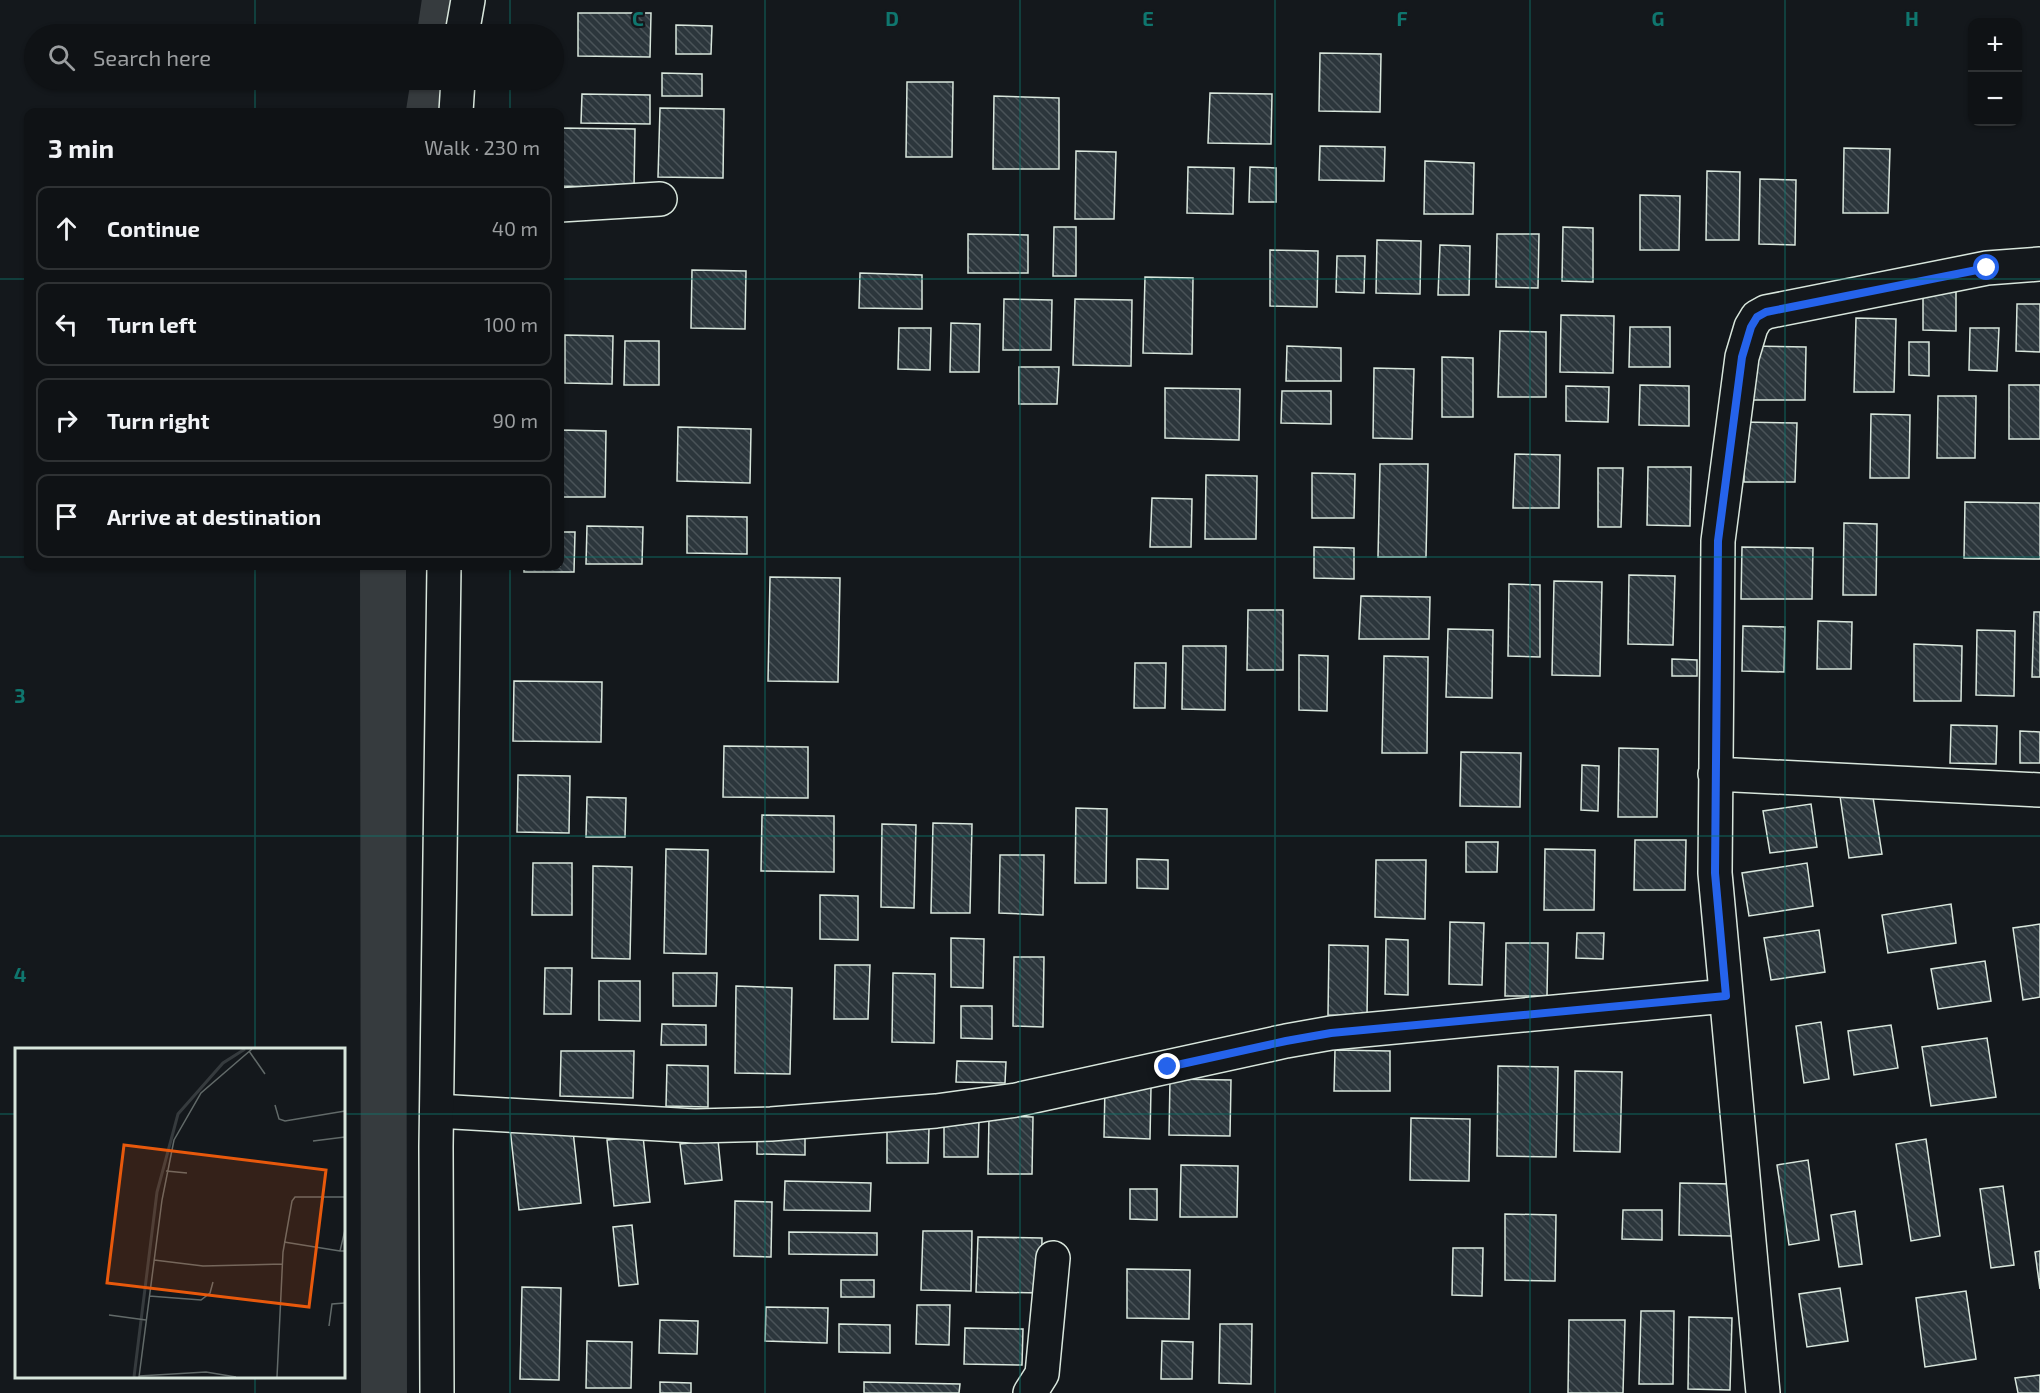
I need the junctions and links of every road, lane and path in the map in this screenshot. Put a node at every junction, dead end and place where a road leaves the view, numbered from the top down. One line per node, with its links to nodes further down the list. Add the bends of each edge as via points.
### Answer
1 (468, 0): 2 (street)
2 (464, 24)
3 (457, 90): 4 (street)
4 (456, 108)
5 (660, 199): 6 (street)
6 (564, 205)
7 (2040, 264): 9 (street, via 1987,268 1766,312 1757,317 1742,357 1718,541)
8 (444, 570): 12 (street)
9 (1715, 774): 10 (street); 11 (street, via 1715,873)
10 (2040, 790)
11 (1726, 996): 12 (street, via 1331,1033 1016,1100 936,1111 695,1126); 16 (street)
12 (437, 1111): 14 (street)
13 (1053, 1258): 15 (street, via 1042,1374)
14 (436, 1393)
15 (1030, 1393)
16 (1764, 1393)

